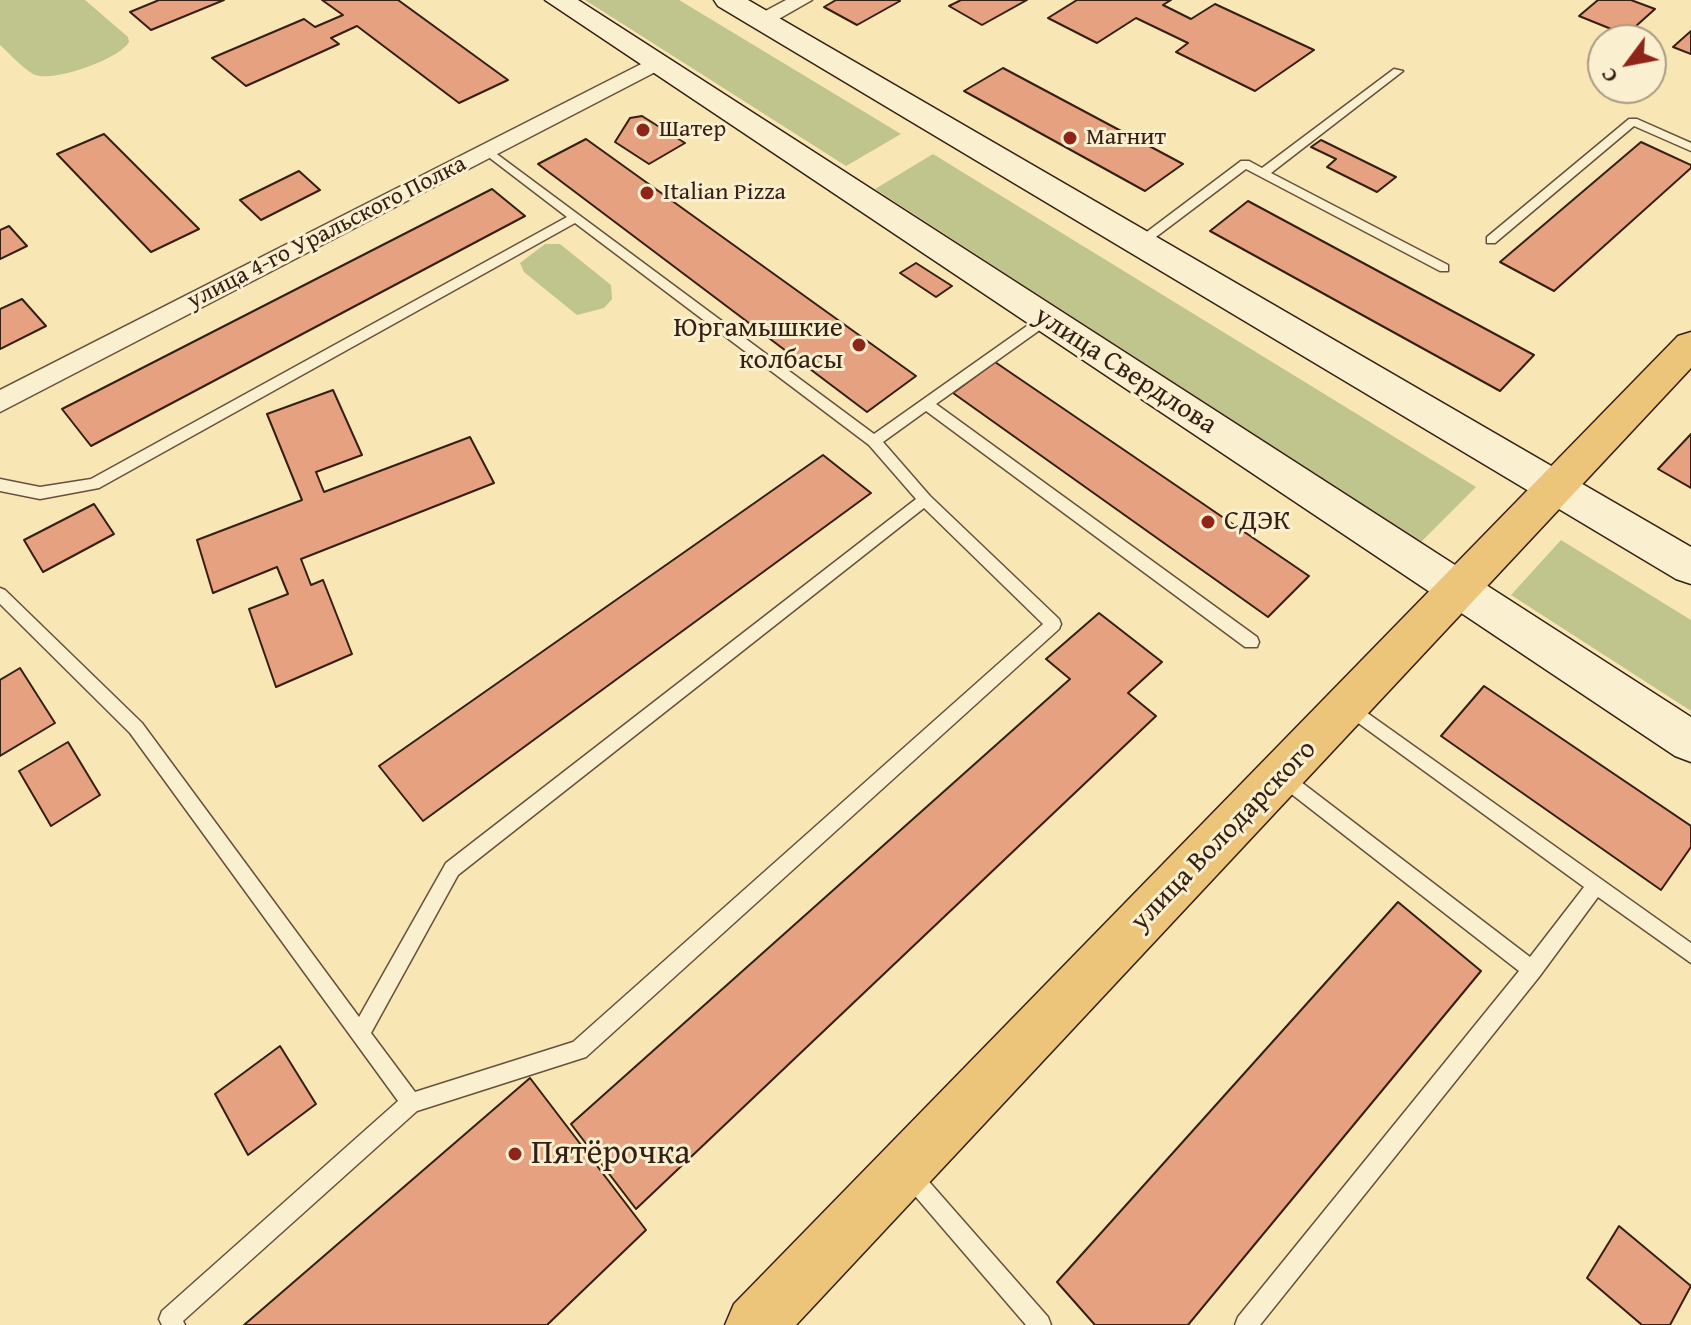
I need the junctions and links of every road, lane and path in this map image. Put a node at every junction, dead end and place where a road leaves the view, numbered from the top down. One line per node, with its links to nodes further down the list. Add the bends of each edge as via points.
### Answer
1 (559, 0): 5 (main road, улица Свердлова)
2 (728, 0): 4 (main road)
3 (802, 0): 4 (street)
4 (763, 20): 12 (main road)
5 (655, 63): 8 (street, улица 4-го Уральского Полка); 14 (main road, улица Свердлова)
6 (1398, 71): 9 (lane)
7 (1691, 147): 11 (lane, via 1633,121)
8 (486, 150): 10 (lane); 16 (street, улица 4-го Уральского Полка)
9 (1263, 173): 12 (lane, via 1245,164); 13 (lane)
10 (574, 218): 18 (lane); 19 (lane, via 94,484 40,493)
11 (1491, 240)
12 (1140, 243): 20 (main road)
13 (1444, 268)
14 (1046, 319): 17 (lane); 23 (main road, улица Свердлова)
15 (1691, 345): 20 (main road, улица Володарского)
16 (0, 402)
17 (926, 404): 18 (lane); 25 (lane)
18 (874, 441): 21 (lane)
19 (0, 485)
20 (1554, 486): 22 (main road); 23 (main road, улица Володарского)
21 (925, 500): 32 (lane, via 452,869); 33 (lane, via 1053,624 579,1050)
22 (1691, 567)
23 (1458, 589): 26 (main road, улица Володарского); 27 (main road, улица Свердлова)
24 (0, 594): 32 (lane, via 136,728)
25 (1251, 642)
26 (1348, 706): 28 (main road, улица Володарского); 29 (lane)
27 (1691, 742)
28 (1281, 776): 31 (lane); 34 (main road, улица Володарского)
29 (1596, 885): 30 (lane); 31 (lane)
30 (1691, 954)
31 (1532, 970): 38 (lane)
32 (361, 1033): 33 (lane)
33 (411, 1103): 35 (lane, via 170,1319)
34 (905, 1169): 36 (main road, улица Володарского); 37 (lane)
35 (174, 1325)
36 (755, 1325)
37 (1040, 1325)
38 (1246, 1325)

